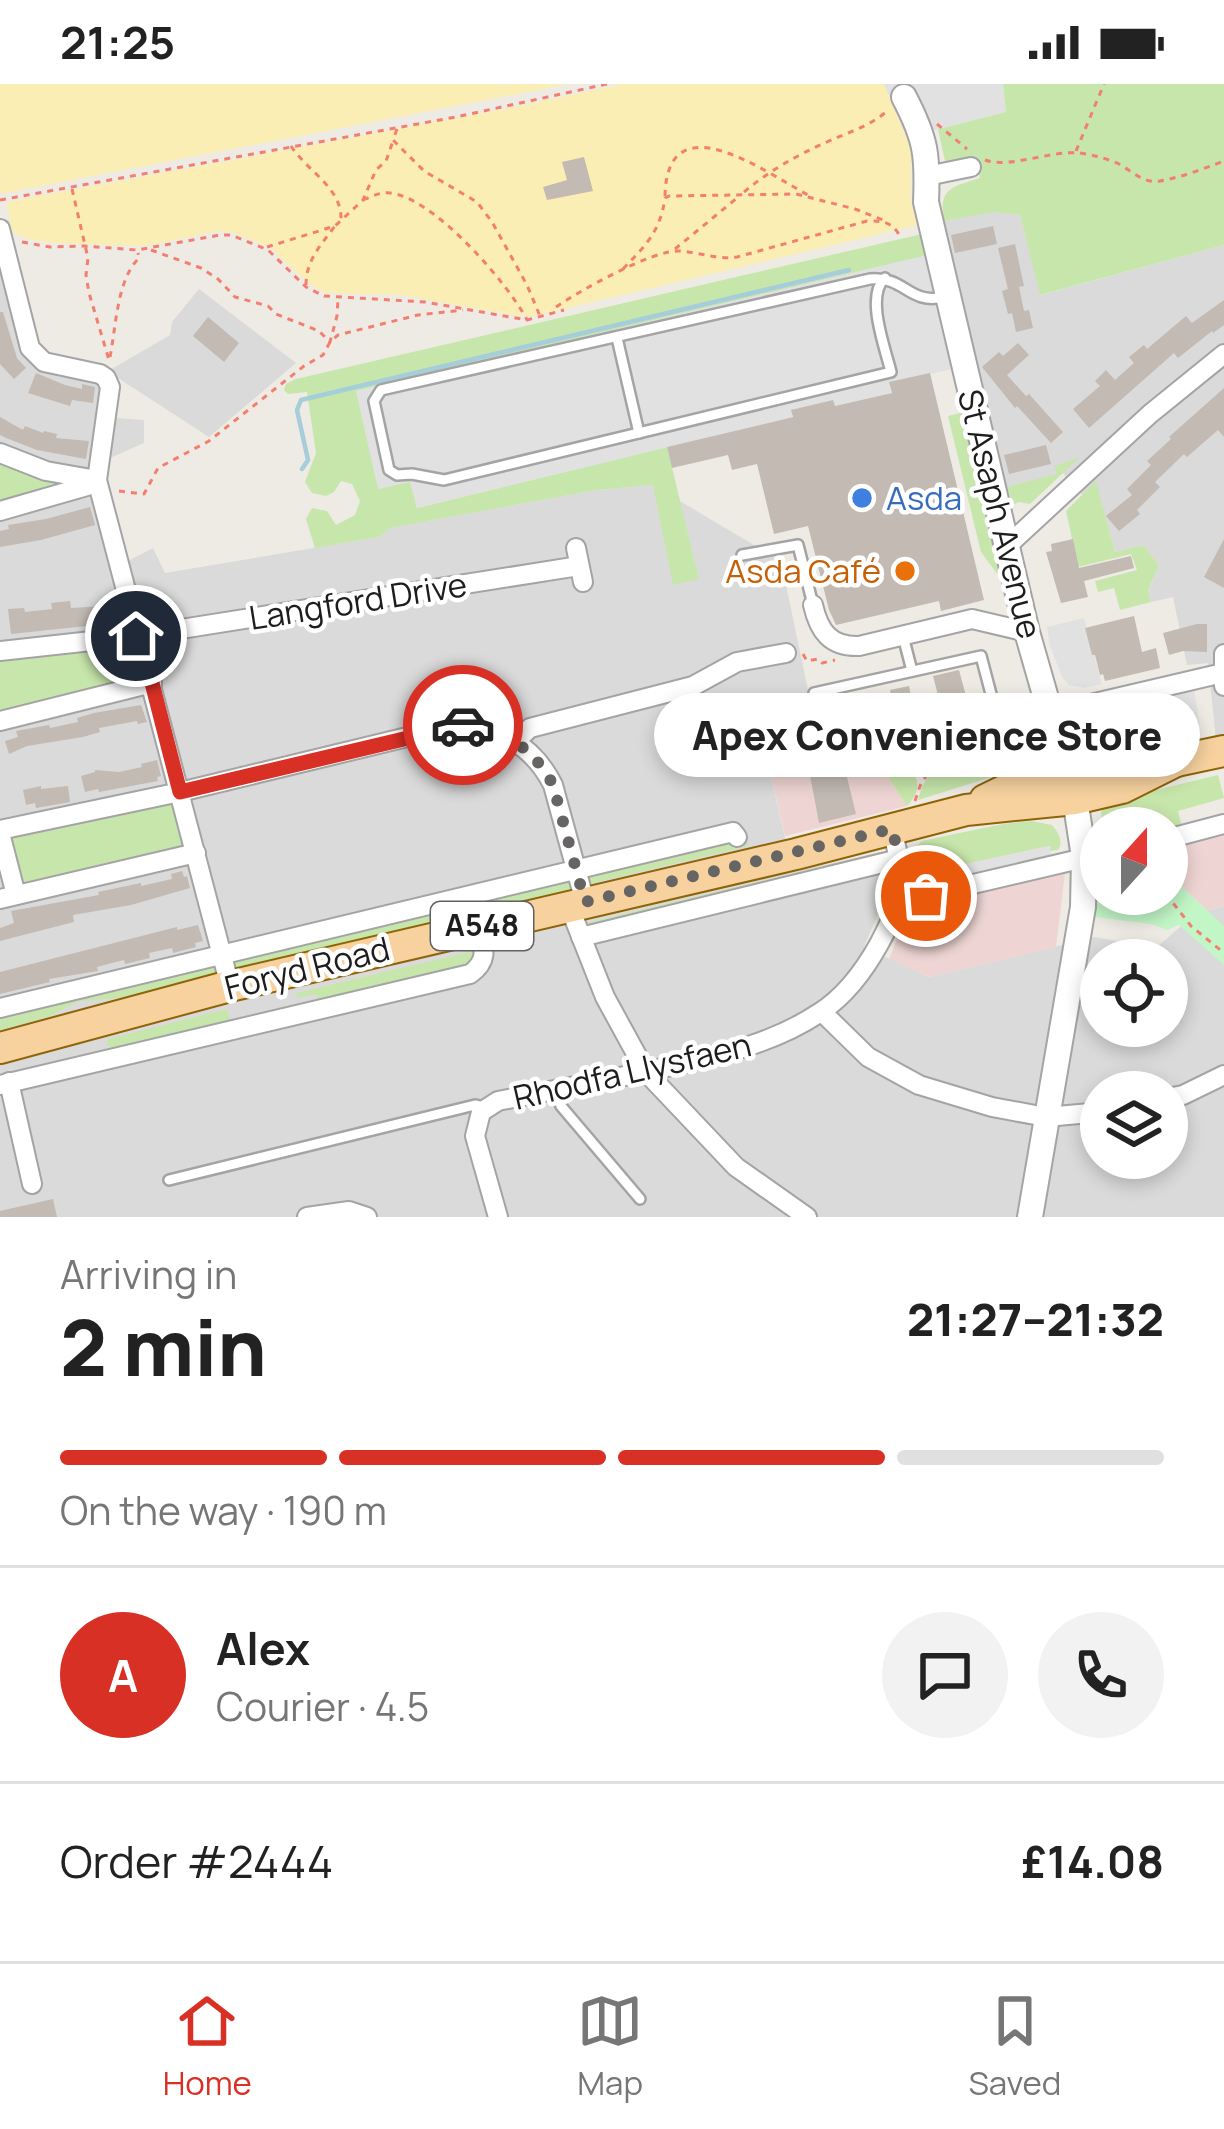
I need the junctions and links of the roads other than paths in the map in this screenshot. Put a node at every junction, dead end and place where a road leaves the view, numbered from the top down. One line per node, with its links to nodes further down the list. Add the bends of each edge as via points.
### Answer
1 (900, 99): 3 (street, St Asaph Avenue, via 924,140)
2 (971, 167): 3 (street)
3 (927, 176): 6 (street, St Asaph Avenue)
4 (2, 231): 11 (street, via 30,348 44,362 106,367)
5 (885, 278): 6 (lane, via 925,300); 7 (lane); 9 (lane, via 874,301 891,372)
6 (947, 297): 13 (street, St Asaph Avenue)
7 (617, 338): 9 (lane); 9 (lane, via 381,390 374,400 389,470 444,480)
8 (1224, 355): 13 (street)
9 (639, 433)
10 (0, 453): 11 (street)
11 (98, 484): 12 (street); 18 (street)
12 (0, 511)
13 (1007, 546): 17 (street, St Asaph Avenue)
14 (742, 555): 16 (lane, via 798,545)
15 (579, 565): 18 (street, Langford Drive)
16 (813, 605): 19 (street, via 832,642 859,646)
17 (1028, 632): 19 (street, via 972,619); 29 (street, St Asaph Avenue)
18 (136, 636): 20 (street, Langford Drive); 25 (street)
19 (903, 636): 23 (lane)
20 (0, 650)
21 (786, 653): 31 (street, via 760,651 693,686 615,713 530,728)
22 (1224, 654): 24 (street)
23 (912, 671): 27 (lane); 28 (lane, via 981,656)
24 (1223, 673): 26 (street); 29 (street)
25 (152, 683): 30 (street); 34 (street)
26 (1224, 686)
27 (814, 693)
28 (991, 694)
29 (1049, 704): 33 (street, St Asaph Avenue)
30 (0, 721)
31 (516, 741): 34 (street, via 453,726); 43 (street, via 553,785)
32 (1223, 754): 33 (main road, Foryd Road)
33 (1070, 785): 35 (street, St Asaph Avenue); 40 (main road, Foryd Road / A548, via 966,810)
34 (180, 792): 37 (street); 41 (street)
35 (1080, 817)
36 (1224, 824): 38 (street)
37 (0, 832): 45 (street)
38 (1188, 833)
39 (737, 837): 43 (street)
40 (896, 844): 44 (street, Rhodfa Llysfaen); 46 (main road, Foryd Road / A548); 49 (street)
41 (196, 853): 45 (street); 50 (street)
42 (1080, 859): 44 (street, via 926,896)
43 (576, 869): 46 (street); 50 (street)
44 (902, 892): 54 (street, Rhodfa Llysfaen, via 862,975)
45 (8, 897)
46 (577, 904): 48 (main road, Foryd Road / A548); 49 (street)
47 (1082, 915): 65 (street, St Asaph Avenue)
48 (479, 927): 51 (main road, Foryd Road / A548); 57 (street, via 485,955 470,974)
49 (581, 937): 58 (street)
50 (222, 955): 51 (street); 52 (street)
51 (230, 986): 53 (main road, Foryd Road / A548)
52 (0, 1008)
53 (141, 1012): 55 (main road, Foryd Road / A548); 55 (lane, via 79,1014)
54 (822, 1012): 58 (street, Rhodfa Llysfaen, via 737,1051); 65 (street, via 868,1058 919,1085)
55 (64, 1035): 56 (main road, Foryd Road / A548); 57 (street)
56 (0, 1048)
57 (104, 1060): 60 (street)
58 (646, 1072): 61 (street, Rhodfa Llysfaen); 72 (street, via 736,1167)
59 (1224, 1075): 62 (street)
60 (5, 1084): 67 (street)
61 (556, 1090): 63 (street, Rhodfa Llysfaen); 68 (lane, via 560,1106)
62 (1188, 1093)
63 (488, 1108): 66 (lane); 71 (street, Rhodfa Llysfaen, via 475,1136)
64 (1080, 1114): 65 (street)
65 (1046, 1117): 73 (street, St Asaph Avenue)
66 (169, 1180)
67 (31, 1184)
68 (640, 1199)
69 (354, 1215): 70 (street)
70 (308, 1217)
71 (497, 1217)
72 (807, 1217)
73 (1030, 1217)

